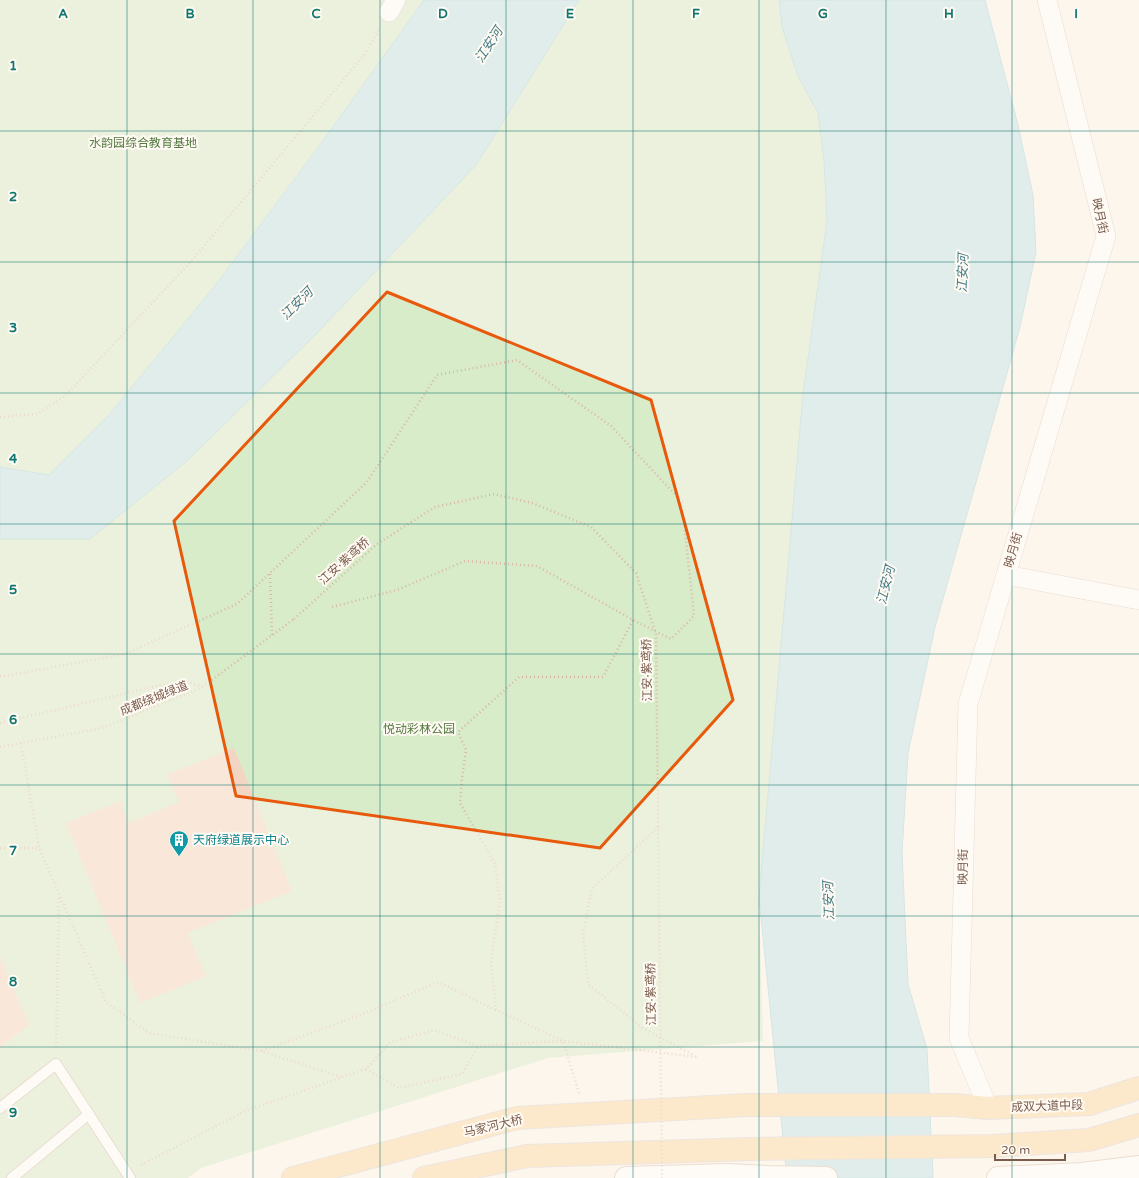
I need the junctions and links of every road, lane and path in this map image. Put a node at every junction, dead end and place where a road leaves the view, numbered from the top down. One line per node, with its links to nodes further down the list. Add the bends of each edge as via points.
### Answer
1 (1047, 0): 5 (street, 映月街, via 1106,236)
2 (393, 6): 3 (path, via 364,55 195,257 65,396 37,414)
3 (0, 417)
4 (270, 573): 9 (path, via 367,482 437,376 517,360 611,426 682,502 694,616 671,639); 10 (path); 11 (path, via 237,604 125,654)
5 (1006, 575): 6 (street); 30 (street, 映月街, via 968,704 959,1038)
6 (1139, 600)
7 (332, 607): 9 (path, via 397,590 465,561 537,566)
8 (294, 619): 10 (path, 成都绕城绿道); 16 (path, 江安·紫鸢桥, bridge, via 377,544 435,507 494,494 532,503 591,527 636,573 656,634)
9 (633, 620): 20 (path, via 603,677 519,676 458,732 466,750 460,803 495,864 500,902 491,961)
10 (272, 635): 12 (path, 成都绕城绿道)
11 (0, 676)
12 (202, 687): 13 (path, via 183,680); 14 (path, 成都绕城绿道, via 102,728)
13 (0, 723)
14 (21, 743): 15 (path, 成都绕城绿道); 18 (path)
15 (0, 747)
16 (658, 827): 21 (path, via 592,889 583,933 588,984 641,1027 697,1057); 42 (path, 江安·紫鸢桥, bridge)
17 (0, 848): 18 (path)
18 (39, 848): 19 (path)
19 (59, 894): 23 (path, via 106,1002 149,1033); 24 (path)
20 (496, 1010): 21 (path); 23 (path, via 438,982 363,1014)
21 (563, 1041): 22 (path); 32 (path)
22 (478, 1046): 25 (path, via 434,1030 391,1042); 25 (path, via 462,1074 399,1088)
23 (261, 1051): 26 (path)
24 (56, 1064): 29 (lane); 31 (lane)
25 (366, 1069): 26 (path)
26 (342, 1077): 35 (path, via 245,1111)
27 (1139, 1088): 30 (main road, 成双大道中段, via 1089,1104)
28 (747, 1105): 30 (main road, 成双大道中段, via 954,1105); 32 (main road, 马家河大桥)
29 (0, 1108)
30 (988, 1108)
31 (89, 1114): 35 (lane); 38 (lane)
32 (586, 1114): 39 (main road, 马家河大桥, via 517,1118)
33 (1139, 1125): 40 (main road, via 1089,1140 966,1146 527,1156)
34 (1139, 1167): 44 (street, via 1082,1174)
35 (128, 1175)
36 (738, 1177): 37 (street); 41 (street)
37 (767, 1177): 43 (street)
38 (12, 1178)
39 (293, 1178)
40 (424, 1178)
41 (626, 1178)
42 (662, 1178)
43 (826, 1178)
44 (998, 1178)

